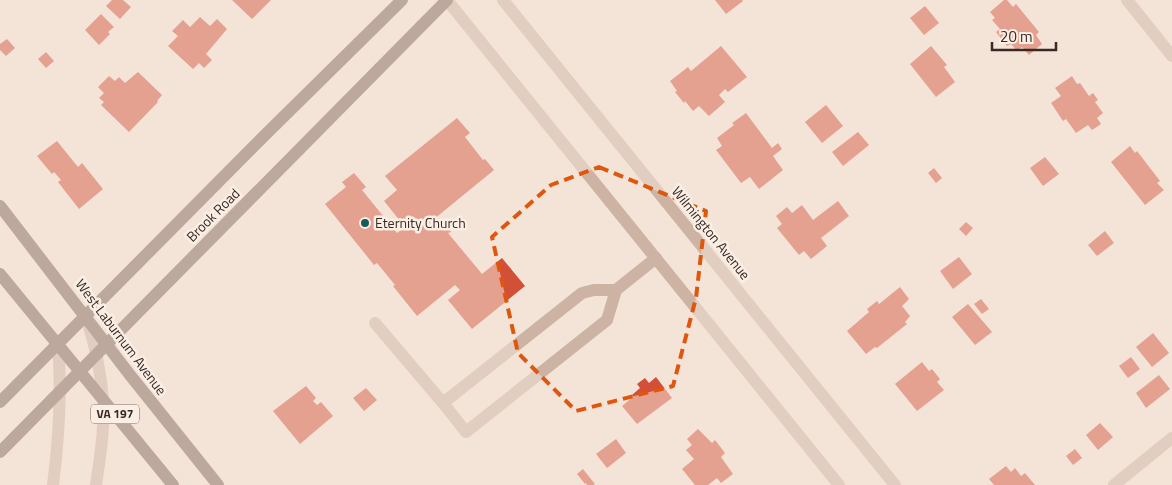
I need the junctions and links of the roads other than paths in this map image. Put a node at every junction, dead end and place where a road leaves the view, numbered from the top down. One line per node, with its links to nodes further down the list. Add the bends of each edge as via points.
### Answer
1 (402, 0): 10 (main road, Brook Road)
2 (447, 0): 7 (street); 13 (main road, Brook Road)
3 (503, 0): 27 (street, Wilmington Avenue)
4 (1127, 0): 5 (street)
5 (1172, 56)
6 (0, 206): 10 (main road, West Laburnum Avenue / VA 197)
7 (656, 258): 9 (street); 26 (street)
8 (0, 274): 12 (main road, VA 197)
9 (616, 290): 19 (street, via 582,293); 19 (street, via 607,320 466,432)
10 (85, 316): 12 (main road, Brook Road); 13 (main road, West Laburnum Avenue / VA 197); 14 (street)
11 (375, 323): 19 (street)
12 (58, 344): 15 (main road, VA 197); 16 (street); 18 (main road, Brook Road)
13 (107, 344): 14 (main road, Brook Road); 25 (main road, West Laburnum Avenue / VA 197)
14 (96, 356): 15 (main road, Brook Road); 17 (street)
15 (81, 371): 16 (main road, Brook Road); 17 (main road, VA 197)
16 (60, 390): 21 (main road, Brook Road); 22 (street, via 60,431)
17 (103, 400): 23 (street); 24 (main road, VA 197)
18 (0, 402)
19 (443, 403)
20 (1172, 438): 28 (street)
21 (0, 452)
22 (53, 485)
23 (96, 485)
24 (172, 485)
25 (218, 485)
26 (839, 485)
27 (895, 485)
28 (1114, 485)

